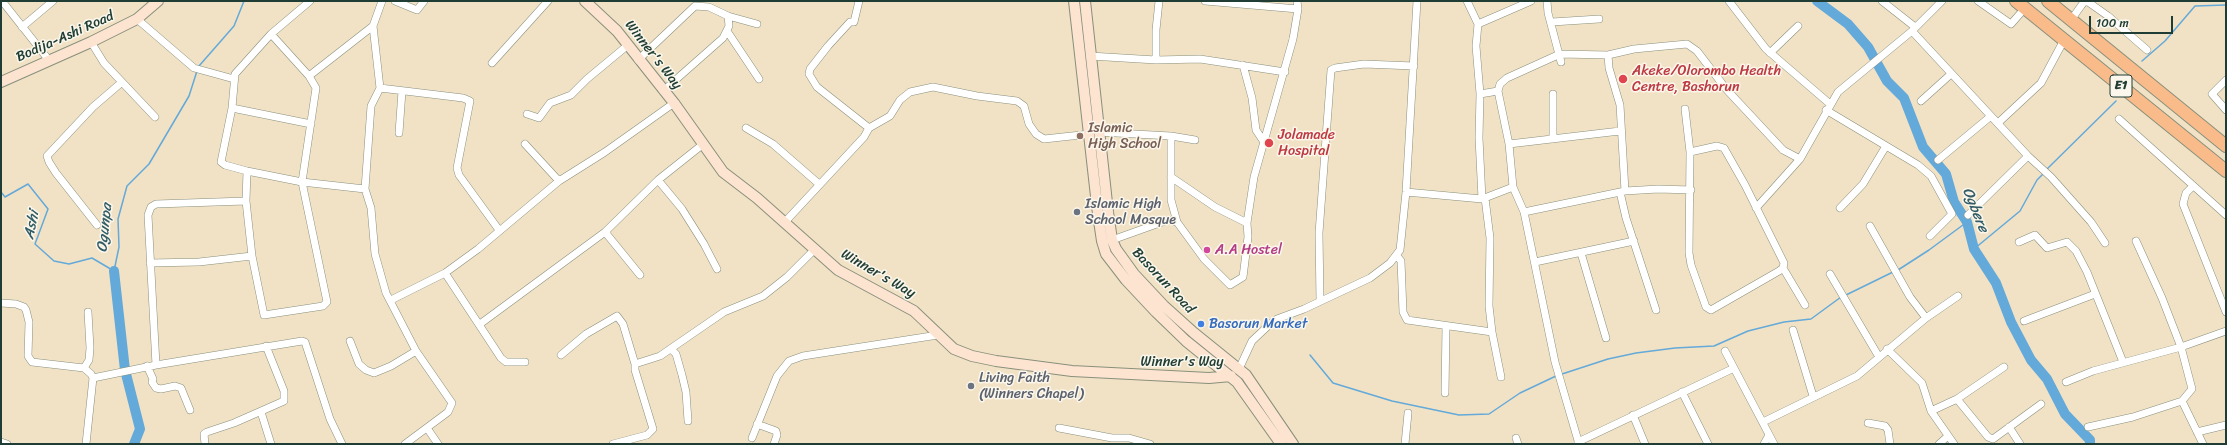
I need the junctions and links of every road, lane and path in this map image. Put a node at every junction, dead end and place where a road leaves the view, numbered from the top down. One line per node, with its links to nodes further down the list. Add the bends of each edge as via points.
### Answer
1 (2, 1): 36 (street)
2 (53, 1): 36 (street)
3 (158, 1): 28 (street, Bodija-Ashi Road)
4 (310, 1): 39 (street)
5 (382, 1): 34 (street)
6 (395, 1): 7 (street, via 417,10)
7 (424, 1)
8 (548, 1): 51 (street)
9 (859, 1): 81 (street, via 854,22 850,22 828,46 809,74 817,87)
10 (1074, 1): 84 (street, Basorun Road)
11 (1085, 1): 46 (street, Basorun Road)
12 (1158, 1): 50 (street)
13 (1205, 1): 26 (street)
14 (1297, 1): 26 (street)
15 (1417, 1): 53 (street)
16 (1467, 1): 33 (street)
17 (1531, 1): 33 (street)
18 (1547, 1): 31 (street)
19 (1729, 1): 44 (street)
20 (1882, 1): 37 (street)
21 (1942, 1): 37 (street)
22 (1978, 1): 25 (street, via 2011,24)
23 (2048, 1): 30 (highway, E1)
24 (590, 3): 42 (street, Winner's Way)
25 (2020, 5): 40 (highway, E1)
26 (1298, 9): 54 (street)
27 (728, 16): 32 (street); 38 (street); 49 (street, via 709,7 695,6)
28 (137, 19): 41 (street, Bodija-Ashi Road); 57 (street, via 197,69)
29 (1599, 19): 31 (street)
30 (2071, 20): 43 (street, via 2080,6 2088,2); 93 (highway, E1)
31 (1552, 22): 47 (street)
32 (757, 24)
33 (1478, 24): 66 (street, via 1476,46)
34 (373, 26): 56 (street); 62 (street)
35 (1798, 26): 44 (street)
36 (22, 27): 48 (street)
37 (1913, 29): 55 (street); 70 (street, via 1838,92)
38 (727, 31): 58 (street); 64 (street, via 723,38)
39 (271, 34): 56 (street); 57 (street, via 242,64)
40 (2064, 40): 78 (street, via 2041,83); 99 (highway, E1)
41 (91, 42): 48 (street, Bodija-Ashi Road); 61 (street, via 104,63)
42 (628, 44): 49 (street, Winner's Way); 74 (street, via 587,78 571,95 550,103 539,118)
43 (2147, 50)
44 (1770, 53): 70 (street)
45 (1608, 55): 47 (street); 82 (street, via 1609,68 1620,105); 96 (street, via 1680,43 1692,46 1783,150)
46 (1090, 56): 50 (street); 84 (street, Basorun Road)
47 (1561, 58): 65 (street, via 1507,78 1500,84)
48 (48, 59): 60 (street, Bodija-Ashi Road)
49 (638, 60): 64 (street, Winner's Way)
50 (1156, 60): 52 (street, via 1200,59)
51 (492, 63)
52 (1243, 65): 54 (street); 88 (street, via 1252,98 1256,130)
53 (1414, 66): 110 (street); 146 (street, via 1364,64 1331,70 1319,233)
54 (1285, 72): 88 (street)
55 (1951, 74): 68 (street); 75 (street)
56 (309, 76): 79 (street, via 316,93)
57 (234, 79): 71 (street)
58 (759, 79)
59 (2226, 80): 73 (street, via 2212,94)
60 (1, 82)
61 (122, 82): 76 (street); 122 (street, via 77,123 47,156 48,162)
62 (380, 88): 63 (street); 107 (street, via 371,106)
63 (402, 91): 83 (street); 124 (street, via 470,101 457,168 459,175)
64 (663, 91): 69 (street, Winner's Way)
65 (1498, 91): 66 (street); 90 (street)
66 (1480, 94): 111 (street, via 1479,138)
67 (1553, 94): 86 (street)
68 (1922, 101)
69 (674, 103): 91 (street, Winner's Way); 102 (street)
70 (1828, 107): 92 (street); 96 (street)
71 (232, 108): 79 (street); 98 (street, via 221,162)
72 (1685, 109): 94 (street)
73 (2226, 110)
74 (527, 114)
75 (1991, 116): 78 (street); 97 (street)
76 (155, 117)
77 (2120, 119): 105 (street)
78 (1998, 123): 95 (street)
79 (310, 124): 103 (street)
80 (746, 128): 104 (street, via 782,151)
81 (868, 128): 84 (street, via 890,116 900,100 910,92 933,87 1017,101 1024,106 1029,124 1036,134 1044,139); 104 (street, via 864,137)
82 (1620, 131): 86 (street); 109 (street)
83 (399, 132)
84 (1094, 133): 85 (street); 116 (street, Basorun Road)
85 (1171, 136): 87 (street); 100 (street)
86 (1553, 139): 90 (street)
87 (1195, 140)
88 (1264, 142): 121 (street, via 1254,177)
89 (525, 144): 102 (street)
90 (1508, 144): 106 (street)
91 (702, 145): 101 (street); 120 (street, Winner's Way, via 723,172)
92 (1886, 146): 114 (street, via 1863,184); 126 (street, via 1926,171 1952,211 1949,218)
93 (2226, 146)
94 (1690, 152): 108 (street); 113 (street, via 1717,146 1724,148)
95 (2028, 156): 117 (street); 131 (street, via 2051,177 2091,222)
96 (1800, 159): 113 (street)
97 (1938, 160)
98 (247, 171): 103 (street); 112 (street)
99 (2226, 171)
100 (1171, 177): 119 (street, via 1171,200); 121 (street, via 1215,207)
101 (658, 180): 125 (street); 139 (street, via 682,209)
102 (559, 181): 124 (street)
103 (302, 182): 107 (street); 134 (street, via 326,304 264,315)
104 (819, 184): 120 (street)
105 (2193, 186): 118 (street); 151 (street, via 2186,194 2183,204)
106 (1513, 187): 111 (street); 115 (street)
107 (365, 189): 145 (street, via 371,208 378,267 383,286)
108 (1691, 190): 109 (street); 138 (street, via 1689,253 1707,309 1711,310)
109 (1623, 191): 115 (street); 128 (street)
110 (1406, 192): 111 (street); 135 (street, via 1402,242)
111 (1484, 198): 158 (street, via 1490,238 1489,306)
112 (246, 201): 134 (street); 137 (street, via 153,205 148,215)
113 (1756, 208): 138 (street, via 1784,263)
114 (1840, 208)
115 (1524, 212): 136 (street)
116 (1103, 213): 127 (street, Basorun Road); 179 (street, Basorun Road, via 1102,241 1106,254 1126,280 1186,341)
117 (1968, 215)
118 (2226, 215)
119 (1177, 222): 121 (street, via 1204,259 1230,285 1243,277 1248,237); 127 (street, via 1168,220)
120 (784, 223): 132 (street, Winner's Way)
121 (1247, 223)
122 (97, 225)
123 (1870, 226): 152 (street, via 1910,297)
124 (499, 230): 140 (street)
125 (605, 232): 142 (street); 154 (street)
126 (1930, 236)
127 (1112, 240): 177 (street, Basorun Road, via 1120,256 1164,306)
128 (1634, 241): 133 (street); 149 (street)
129 (2136, 241): 163 (street)
130 (2019, 242): 143 (street, via 2035,235 2047,248 2064,242 2071,245 2087,272)
131 (2104, 243)
132 (815, 249): 159 (street, Winner's Way, via 845,275 914,310); 164 (street, via 763,296 724,312)
133 (1581, 253): 136 (street); 160 (street)
134 (252, 256): 137 (street, via 199,262)
135 (1397, 256): 146 (street, via 1370,278); 155 (street, via 1401,261 1403,312 1406,318 1410,321)
136 (1535, 262): 208 (street, via 1554,362)
137 (150, 263): 173 (street)
138 (1783, 268): 148 (street)
139 (717, 269)
140 (445, 273): 145 (street); 154 (street)
141 (1830, 274): 169 (street)
142 (640, 275)
143 (2095, 294): 153 (street); 171 (street)
144 (1958, 296): 152 (street)
145 (391, 300): 166 (street)
146 (1320, 301): 177 (street, via 1277,319 1269,325 1252,341)
147 (1, 303): 175 (street, via 16,304 26,310 29,322 28,356 32,362)
148 (1805, 305)
149 (1656, 310)
150 (88, 312): 175 (street, via 90,348 89,360)
151 (2226, 312)
152 (1926, 318): 165 (street)
153 (2024, 320)
154 (480, 324): 170 (street, via 506,362)
155 (1446, 326): 158 (street); 184 (street)
156 (1793, 330): 185 (street)
157 (2226, 331): 163 (street)
158 (1492, 332): 180 (street)
159 (938, 334): 179 (street, Winner's Way, via 954,348 972,356 1045,368 1176,377); 196 (street, via 789,360 777,376)
160 (1606, 338)
161 (350, 341): 166 (street, via 359,364 374,373)
162 (266, 346): 173 (street); 191 (street, via 286,397 284,401); 213 (street, via 305,342 330,419)
163 (2181, 347): 171 (street); 187 (street, via 2192,389)
164 (671, 349): 172 (street, via 660,356); 194 (street, via 676,354 682,375)
165 (1887, 349): 169 (street); 190 (street, via 1922,383)
166 (416, 351): 201 (street, via 452,403 448,412)
167 (1725, 351): 178 (street)
168 (561, 355): 172 (street, via 586,334 618,316 623,324)
169 (1879, 357): 185 (street, via 1845,383)
170 (525, 362)
171 (2122, 362): 182 (street)
172 (635, 364): 216 (street, via 634,370 653,429 647,435)
173 (156, 365): 174 (street)
174 (148, 366): 181 (street); 189 (street, via 156,388 181,388)
175 (84, 368): 181 (street)
176 (2004, 368): 186 (street)
177 (1239, 369): 220 (street, Basorun Road, via 1254,385)
178 (1732, 369): 183 (street); 195 (street)
179 (1231, 376): 219 (street, Basorun Road, via 1245,391)
180 (1501, 377)
181 (93, 378): 210 (street)
182 (2066, 382)
183 (1682, 392): 193 (street); 223 (street)
184 (1445, 393)
185 (1813, 396): 195 (street)
186 (1957, 399): 190 (street); 199 (street, via 1988,437 1998,437)
187 (2182, 400): 200 (street, via 2133,417); 203 (street)
188 (2041, 404): 199 (street)
189 (190, 410)
190 (1931, 411): 205 (street)
191 (261, 412): 211 (street, via 207,432 204,434); 212 (street)
192 (1408, 413): 221 (street)
193 (1633, 415): 208 (street); 222 (street)
194 (688, 421)
195 (1763, 422): 204 (street)
196 (757, 424): 206 (street); 217 (street, via 776,431)
197 (1868, 424): 226 (street, via 1885,426)
198 (2226, 425): 203 (street)
199 (2009, 427): 229 (street)
200 (2088, 427)
201 (427, 428): 214 (street); 215 (street)
202 (1059, 428): 218 (street, via 1112,438 1129,438)
203 (2197, 432): 230 (street)
204 (1769, 434): 224 (street); 225 (street)
205 (1948, 436): 227 (street); 228 (street)
206 (752, 438)
207 (1, 442): 209 (street)
208 (1578, 443)
209 (7, 444)
210 (86, 444)
211 (205, 444)
212 (271, 444)
213 (342, 444)
214 (405, 444)
215 (438, 444)
216 (613, 444)
217 (774, 444)
218 (1150, 444)
219 (1281, 444)
220 (1293, 444)
221 (1405, 444)
222 (1645, 444)
223 (1708, 444)
224 (1764, 444)
225 (1774, 444)
226 (1890, 444)
227 (1939, 444)
228 (1954, 444)
229 (2020, 444)
230 (2201, 444)

